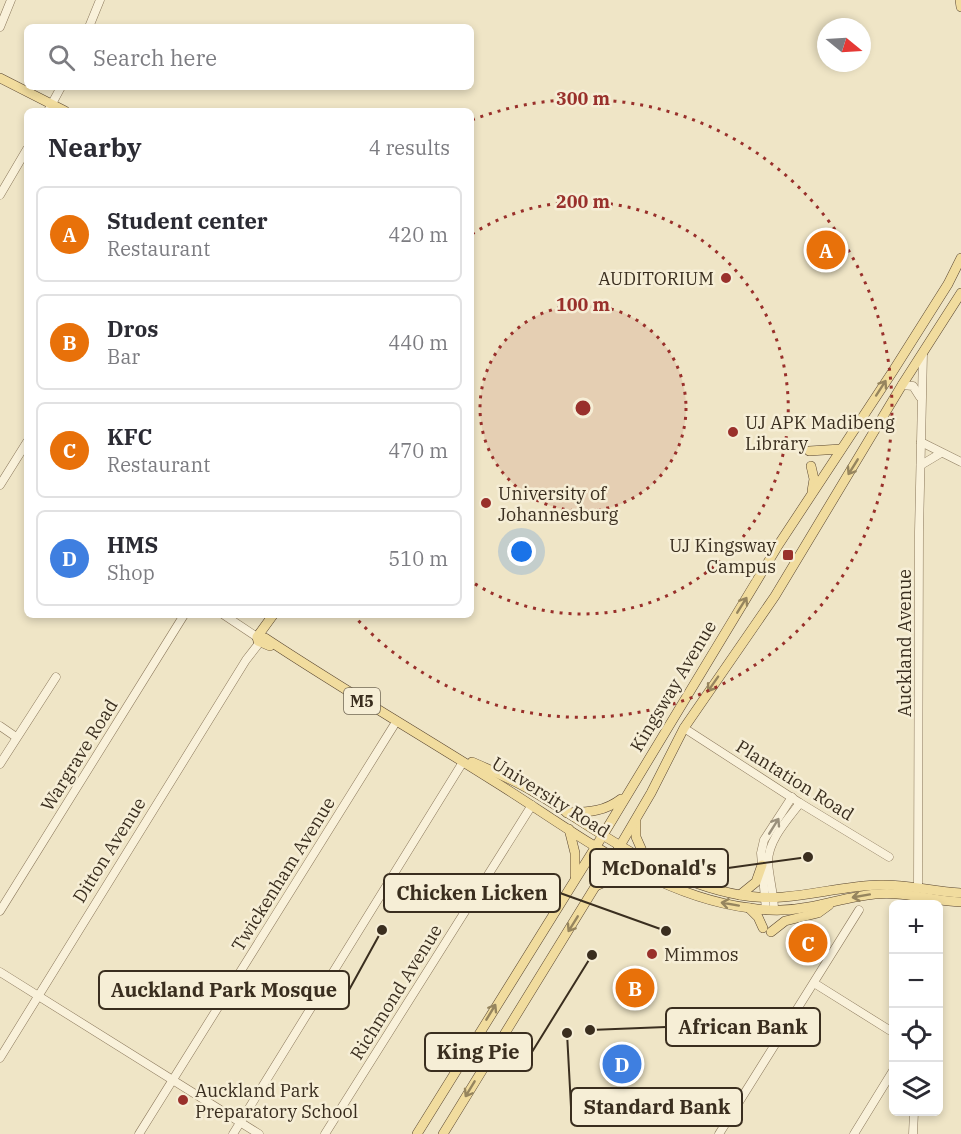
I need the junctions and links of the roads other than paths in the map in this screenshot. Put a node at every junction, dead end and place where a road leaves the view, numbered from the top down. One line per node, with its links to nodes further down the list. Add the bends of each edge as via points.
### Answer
1 (11, 0): 6 (street)
2 (100, 0): 5 (street)
3 (960, 0): 4 (main road)
4 (961, 6)
5 (90, 24)
6 (0, 27)
7 (0, 78): 9 (main road)
8 (59, 90): 9 (street)
9 (50, 108)
10 (24, 154): 11 (street)
11 (0, 195)
12 (961, 258): 19 (main road, Kingsway Avenue, one-way to 12)
13 (961, 293): 14 (main road, Kingsway Avenue)
14 (923, 353): 15 (main road, Kingsway Avenue); 16 (street, Auckland Avenue)
15 (902, 385): 16 (street, via 913,386); 34 (main road, Kingsway Avenue, one-way to 34, via 776,596)
16 (921, 398): 17 (street, Auckland Avenue)
17 (921, 442): 21 (street); 23 (street, Auckland Avenue)
18 (24, 447): 25 (street)
19 (841, 449): 20 (main road); 26 (main road, Kingsway Avenue)
20 (809, 452)
21 (941, 453): 22 (street); 23 (street)
22 (961, 462)
23 (921, 465): 58 (street, Auckland Avenue)
24 (811, 466): 26 (main road)
25 (0, 485)
26 (812, 493): 39 (main road, Kingsway Avenue, one-way to 26)
27 (182, 618): 65 (street, Wargrave Road)
28 (229, 618): 30 (street, University Road)
29 (272, 618): 30 (main road, Ditton Avenue)
30 (260, 638): 32 (main road, University Road / M5); 68 (street, Ditton Avenue)
31 (56, 677): 35 (street)
32 (396, 722): 36 (main road, University Road / M5); 72 (street, Twickenham Avenue)
33 (0, 726): 35 (street)
34 (684, 728): 40 (street, Plantation Road); 44 (main road, Kingsway Avenue)
35 (16, 737): 38 (street)
36 (440, 747): 37 (main road, University Road / M5); 43 (main road, University Road / M5, via 504,775)
37 (463, 762): 42 (main road, University Road / M5); 74 (street)
38 (0, 764)
39 (626, 795): 43 (main road, via 600,811); 46 (main road, Kingsway Avenue)
40 (792, 797): 41 (street, Plantation Road); 52 (street, one-way to 40, via 764,840)
41 (800, 802): 50 (street, Plantation Road); 59 (street, via 769,853)
42 (532, 805): 45 (main road, University Road / M5); 78 (street, Richmond Avenue)
43 (567, 813): 46 (main road, University Road / M5)
44 (639, 813): 47 (main road, Kingsway Avenue); 51 (main road, via 635,832)
45 (569, 829): 48 (main road, University Road / M5); 54 (main road, via 575,853)
46 (603, 835): 47 (main road, University Road / M5); 48 (main road, Kingsway Avenue)
47 (620, 845): 49 (main road, Kingsway Avenue); 51 (main road, University Road / M5)
48 (596, 846): 49 (main road, University Road / M5); 54 (main road, Kingsway Avenue)
49 (614, 856): 53 (main road, University Road / M5); 55 (main road, Kingsway Avenue)
50 (890, 857)
51 (647, 862): 57 (main road, University Road / M5, via 697,884)
52 (762, 866): 57 (main road, via 756,882); 59 (street)
53 (648, 876): 55 (main road, via 615,878); 62 (main road, University Road / M5, one-way to 53, via 684,893)
54 (575, 878): 79 (main road, Kingsway Avenue, one-way to 54)
55 (596, 886): 80 (main road, Kingsway Avenue, one-way to 80)
56 (961, 894): 58 (main road, University Road / M5)
57 (740, 895): 59 (main road, University Road / M5)
58 (916, 896): 59 (main road, University Road / M5, via 891,885); 60 (main road, University Road / M5); 61 (main road, University Road / M5, one-way to 61, via 876,894)
59 (770, 898): 63 (street)
60 (961, 902)
61 (831, 903): 62 (main road, via 822,912 792,918 767,930); 63 (main road, University Road / M5)
62 (749, 908): 63 (main road, University Road / M5)
63 (770, 910)
64 (859, 910): 67 (street)
65 (0, 911)
66 (0, 972): 68 (street)
67 (814, 983): 69 (street); 81 (street)
68 (37, 996): 70 (street, Ditton Avenue); 72 (street)
69 (889, 1030)
70 (0, 1058)
71 (889, 1077): 82 (street)
72 (173, 1079): 74 (street); 75 (street, Twickenham Avenue)
73 (914, 1116): 83 (street)
74 (240, 1122): 76 (street); 77 (street)
75 (139, 1134)
76 (233, 1134)
77 (260, 1134)
78 (325, 1134)
79 (417, 1134)
80 (443, 1134)
81 (719, 1134)
82 (854, 1134)
83 (914, 1134)

